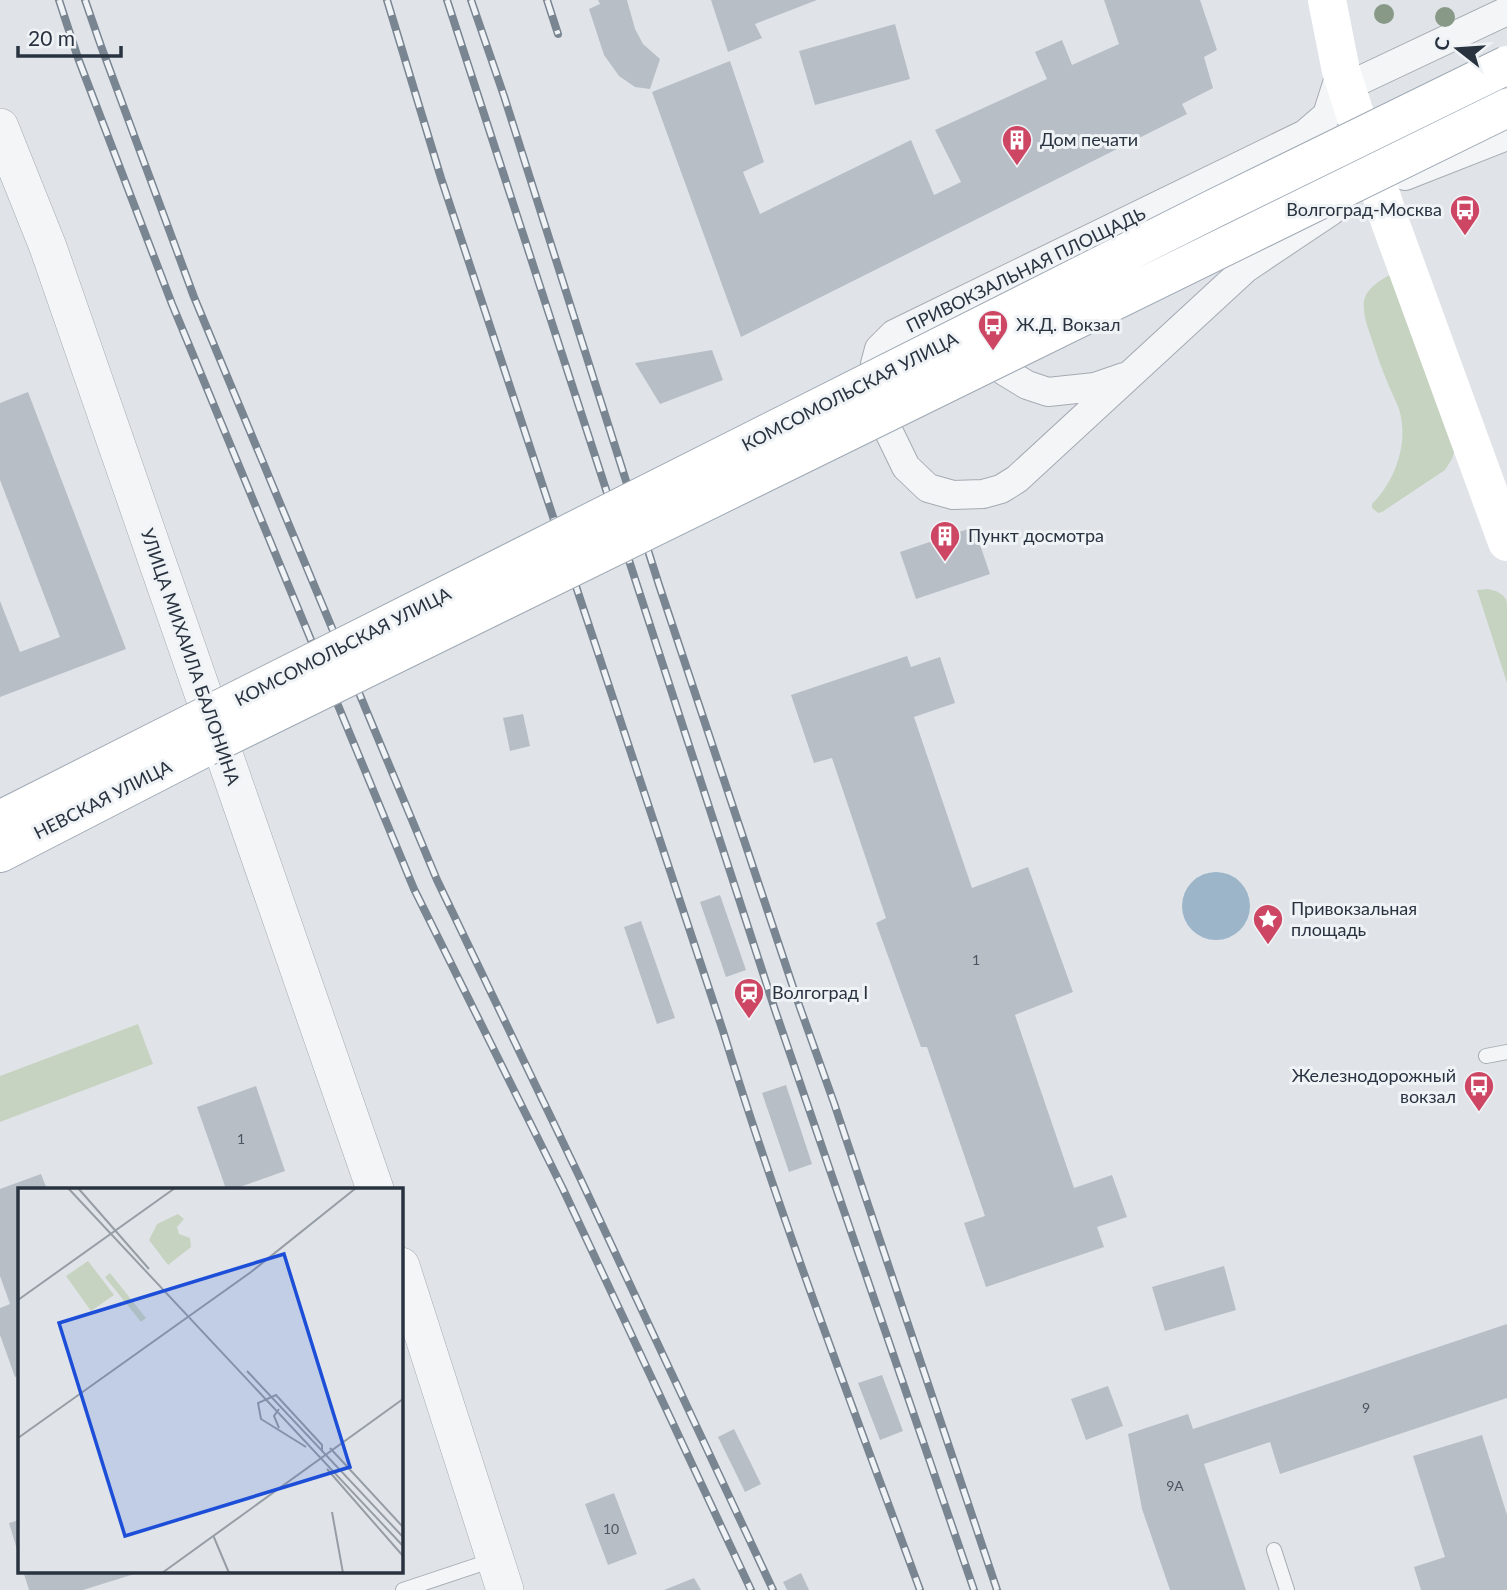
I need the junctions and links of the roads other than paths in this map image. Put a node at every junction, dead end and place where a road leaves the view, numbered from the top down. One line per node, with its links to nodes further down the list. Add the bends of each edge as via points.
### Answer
1 (1327, 0): 4 (main road)
2 (1507, 11): 4 (street, via 1397,64)
3 (1507, 65): 13 (main road, КОМСОМОЛЬСКАЯ УЛИЦА, bridge, via 1178,227)
4 (1344, 79): 7 (street, via 1327,115); 9 (main road)
5 (1507, 108): 13 (main road, КОМСОМОЛЬСКАЯ УЛИЦА, bridge)
6 (0, 127): 18 (street, УЛИЦА МИХАИЛА БАЛОНИНА, via 48,247)
7 (1305, 134): 9 (street, via 1348,141); 10 (street, ПРИВОКЗАЛЬНАЯ ПЛОЩАДЬ)
8 (1507, 136): 9 (street, ПРИВОКЗАЛЬНАЯ ПЛОЩАДЬ)
9 (1374, 172): 11 (street, ПРИВОКЗАЛЬНАЯ ПЛОЩАДЬ, via 1348,199 1246,268); 12 (main road)
10 (1003, 281): 11 (street, via 985,306 988,339 1004,371 1048,392 1095,387); 11 (street, ПРИВОКЗАЛЬНАЯ ПЛОЩАДЬ, via 894,334 879,349 875,365 884,420 906,467 928,488 953,495 983,494 1017,480)
11 (1129, 376)
12 (1507, 542)
13 (200, 735): 14 (main road, НЕВСКАЯ УЛИЦА); 15 (main road, НЕВСКАЯ УЛИЦА)
14 (0, 820)
15 (0, 853)
16 (1507, 1052): 17 (lane)
17 (1486, 1056)
18 (375, 1188)
19 (402, 1269): 21 (street)
20 (1274, 1550): 23 (lane)
21 (500, 1575): 22 (lane)
22 (403, 1590)
23 (1287, 1590)

